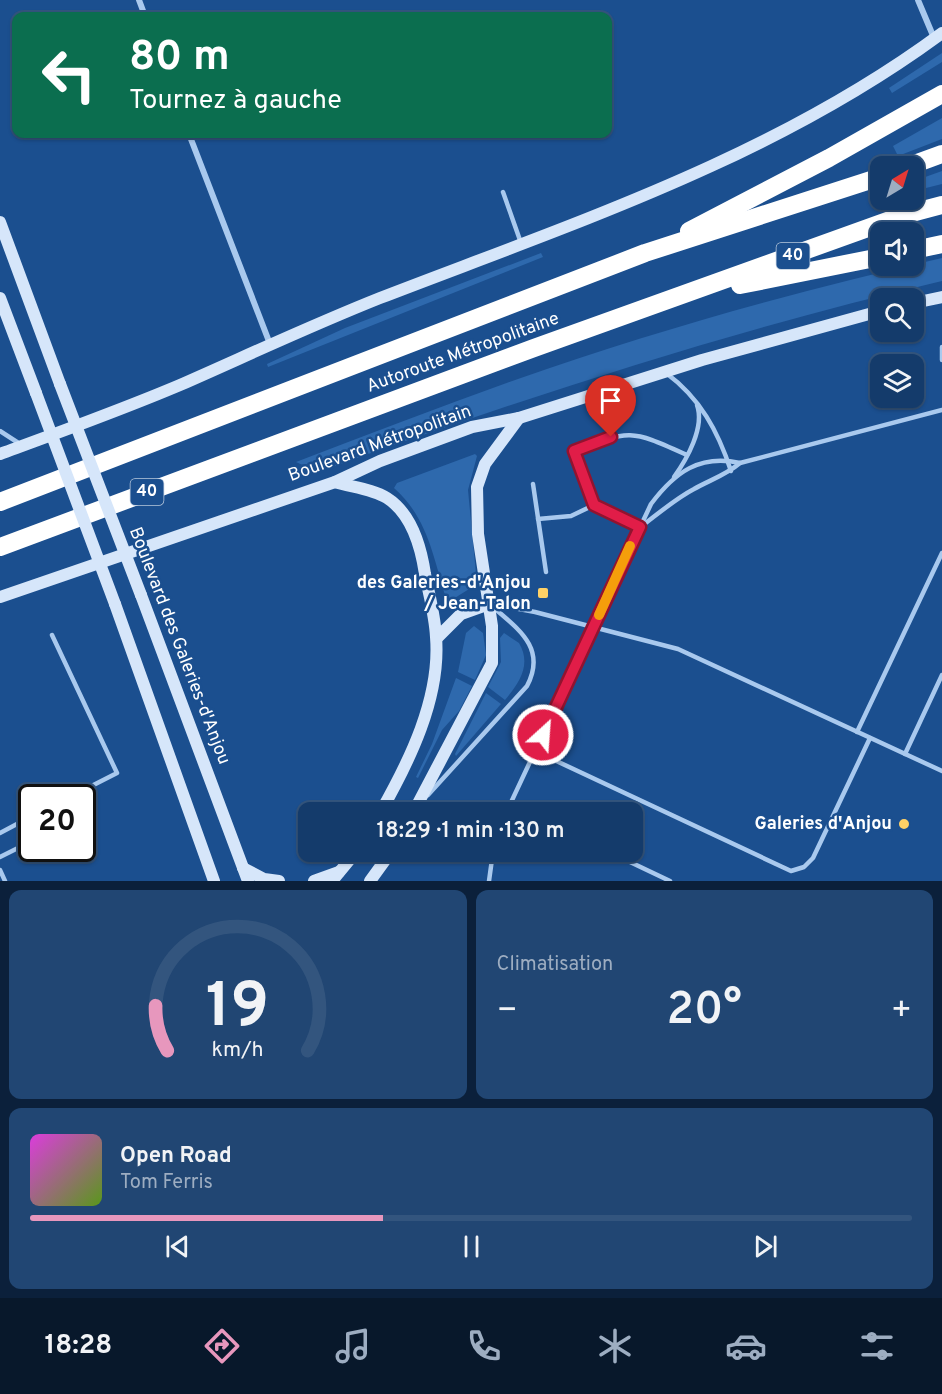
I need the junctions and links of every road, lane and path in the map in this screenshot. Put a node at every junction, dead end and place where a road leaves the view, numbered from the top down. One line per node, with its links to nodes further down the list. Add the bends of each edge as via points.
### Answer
1 (918, 0): 2 (street)
2 (938, 36): 12 (main road, via 847,95 764,142 636,200)
3 (942, 94): 14 (highway, via 829,158)
4 (191, 138): 21 (street)
5 (942, 154): 6 (highway)
6 (924, 161)
7 (870, 181): 14 (highway)
8 (503, 192): 12 (lane)
9 (942, 205): 16 (highway, Autoroute Métropolitaine / 40, via 904,215)
10 (0, 222): 69 (main road, Boulevard des Galeries-d'Anjou, bridge)
11 (942, 243): 13 (highway)
12 (521, 244): 21 (main road)
13 (924, 248)
14 (645, 253): 38 (highway, 40)
15 (870, 259): 16 (highway)
16 (682, 297): 42 (highway, Autoroute Métropolitaine / 40, via 534,348)
17 (942, 297): 19 (main road)
18 (0, 298): 73 (main road, bridge)
19 (924, 301)
20 (870, 314): 24 (main road, Boulevard Métropolitain)
21 (270, 345): 29 (main road, via 146,399)
22 (942, 347): 23 (lane)
23 (942, 360)
24 (664, 372): 25 (lane); 27 (main road, Boulevard Métropolitain)
25 (690, 392): 31 (lane, via 699,416); 32 (lane)
26 (942, 410): 33 (lane)
27 (519, 418): 36 (main road, Boulevard Métropolitain, via 472,427); 46 (main road, via 485,464 477,487 478,534)
28 (0, 431): 29 (lane)
29 (23, 446): 30 (main road)
30 (0, 454)
31 (687, 454): 35 (lane); 39 (lane, via 631,434 574,451)
32 (727, 460): 33 (lane); 34 (lane); 35 (lane, via 710,460)
33 (740, 463): 34 (lane)
34 (731, 471): 41 (lane, via 688,493)
35 (671, 481): 41 (lane, via 651,504)
36 (335, 482): 45 (main road, Boulevard Métropolitain); 49 (main road, via 386,497 406,518 421,552)
37 (533, 484): 40 (lane)
38 (0, 502)
39 (594, 505): 40 (lane, via 571,516); 41 (lane)
40 (538, 519): 44 (lane)
41 (640, 527): 47 (lane)
42 (0, 547)
43 (942, 553): 51 (lane)
44 (546, 572)
45 (0, 597)
46 (489, 604): 47 (lane); 49 (main road, via 461,614); 58 (main road, via 492,663); 59 (lane, via 529,640 534,662 531,678)
47 (594, 628): 51 (lane, via 656,641 699,657); 53 (lane)
48 (52, 635): 56 (lane, via 117,773)
49 (437, 638): 57 (main road, via 434,674 423,719)
50 (942, 675): 54 (lane)
51 (857, 732): 52 (lane)
52 (870, 738): 53 (lane, via 813,858 804,867 791,871); 54 (lane)
53 (535, 752): 60 (lane)
54 (905, 754): 55 (lane)
55 (942, 771)
56 (95, 784)
57 (386, 802)
58 (419, 802)
59 (423, 802)
60 (510, 802)
61 (18, 823): 62 (lane)
62 (0, 832)
63 (18, 848): 64 (lane)
64 (0, 857)
65 (349, 862): 71 (main road)
66 (384, 862): 78 (main road)
67 (492, 862): 79 (lane)
68 (630, 862): 80 (lane)
69 (243, 868): 74 (main road, Boulevard des Galeries-d'Anjou); 75 (main road, via 264,879)
70 (0, 870): 72 (lane)
71 (343, 870): 76 (main road); 77 (main road)
72 (5, 881)
73 (214, 881)
74 (248, 881)
75 (279, 881)
76 (314, 881)
77 (332, 881)
78 (370, 881)
79 (489, 881)
80 (670, 881)

